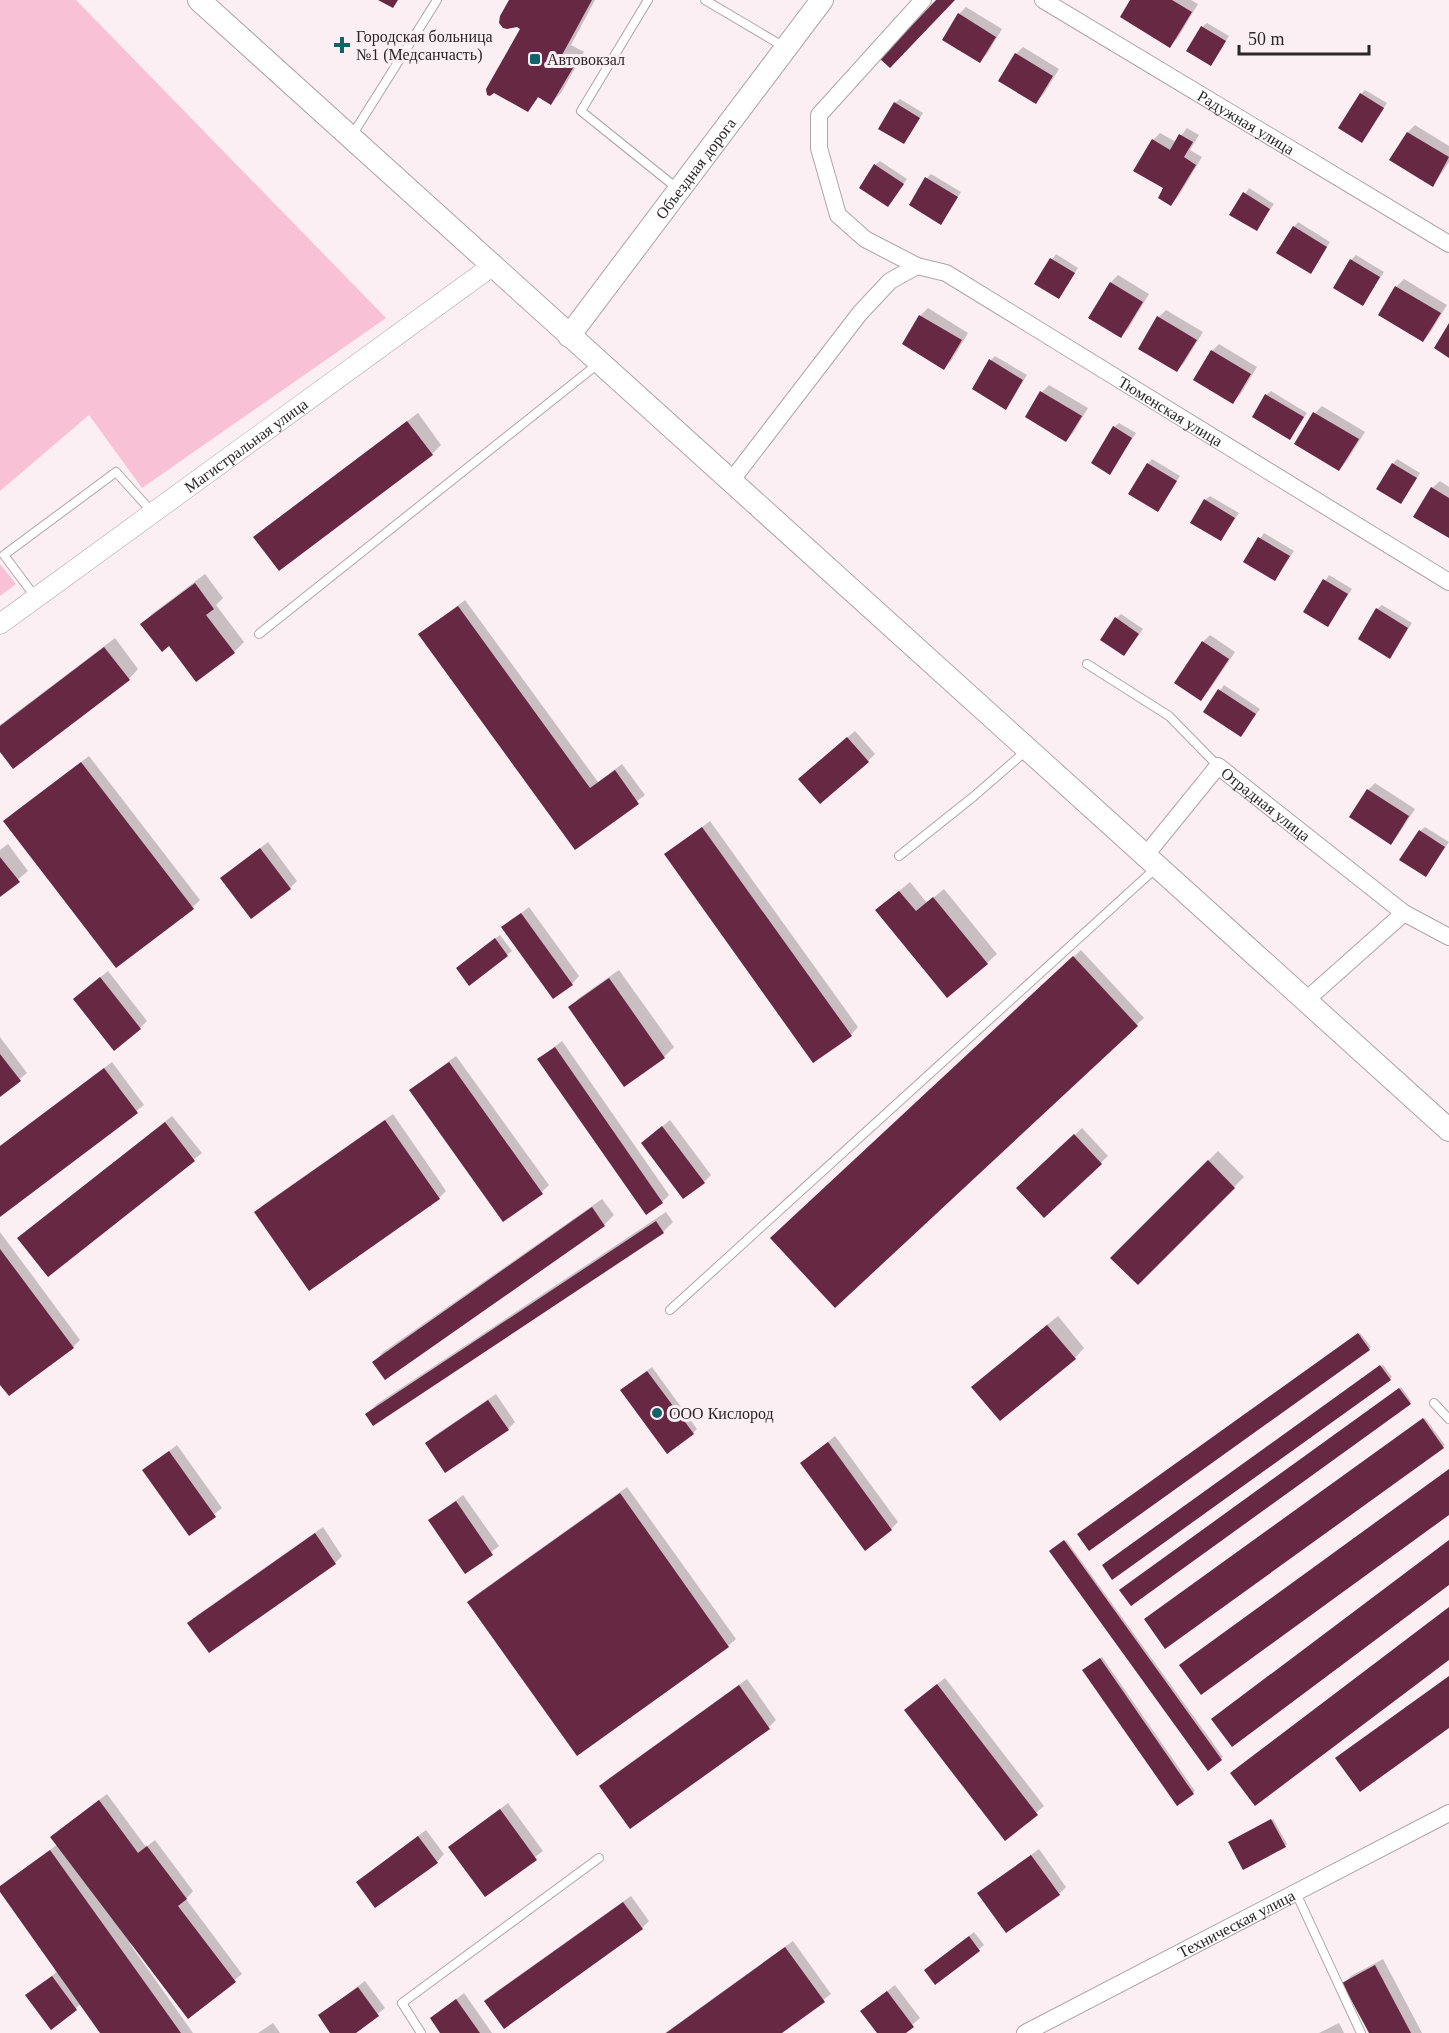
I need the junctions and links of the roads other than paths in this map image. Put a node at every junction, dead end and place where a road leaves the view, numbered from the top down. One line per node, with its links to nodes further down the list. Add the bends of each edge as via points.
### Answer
1 (199, 0): 9 (main road)
2 (438, 0): 9 (lane)
3 (648, 0): 10 (lane, via 581,111)
4 (705, 0): 8 (lane)
5 (822, 0): 8 (main road, Объездная дорога)
6 (922, 0): 13 (street, Тюменская улица, via 819,115 819,147 838,215 865,239)
7 (1043, 0): 11 (street, Радужная улица)
8 (786, 48): 10 (main road, Объездная дорога)
9 (351, 137): 12 (main road)
10 (680, 190): 14 (main road, Объездная дорога)
11 (1449, 244)
12 (492, 266): 14 (main road); 17 (street, Магистральная улица)
13 (917, 266): 16 (street, via 890,281 860,313); 18 (street, Тюменская улица, via 946,273)
14 (569, 336): 15 (main road)
15 (599, 363): 16 (main road); 21 (lane)
16 (730, 481): 23 (main road)
17 (153, 513): 19 (street, Магистральная улица); 19 (lane, via 116,472 4,555)
18 (1449, 582)
19 (36, 598): 20 (street, Магистральная улица)
20 (0, 624)
21 (259, 634)
22 (1088, 664): 24 (lane, Отрадная улица, via 1169,716)
23 (1027, 749): 25 (lane); 26 (main road)
24 (1218, 766): 26 (street); 27 (street, Отрадная улица)
25 (899, 856)
26 (1151, 861): 29 (main road); 31 (lane)
27 (1404, 914): 28 (street, Отрадная улица); 29 (street)
28 (1449, 937)
29 (1305, 1001): 30 (main road)
30 (1449, 1130)
31 (670, 1310)
32 (1434, 1403): 33 (lane)
33 (1449, 1419)
34 (1449, 1812): 36 (street, Техническая улица)
35 (600, 1858): 37 (lane, via 402,2003)
36 (1296, 1893): 38 (street, Техническая улица); 39 (lane)
37 (422, 2033)
38 (1025, 2033)
39 (1361, 2033)

